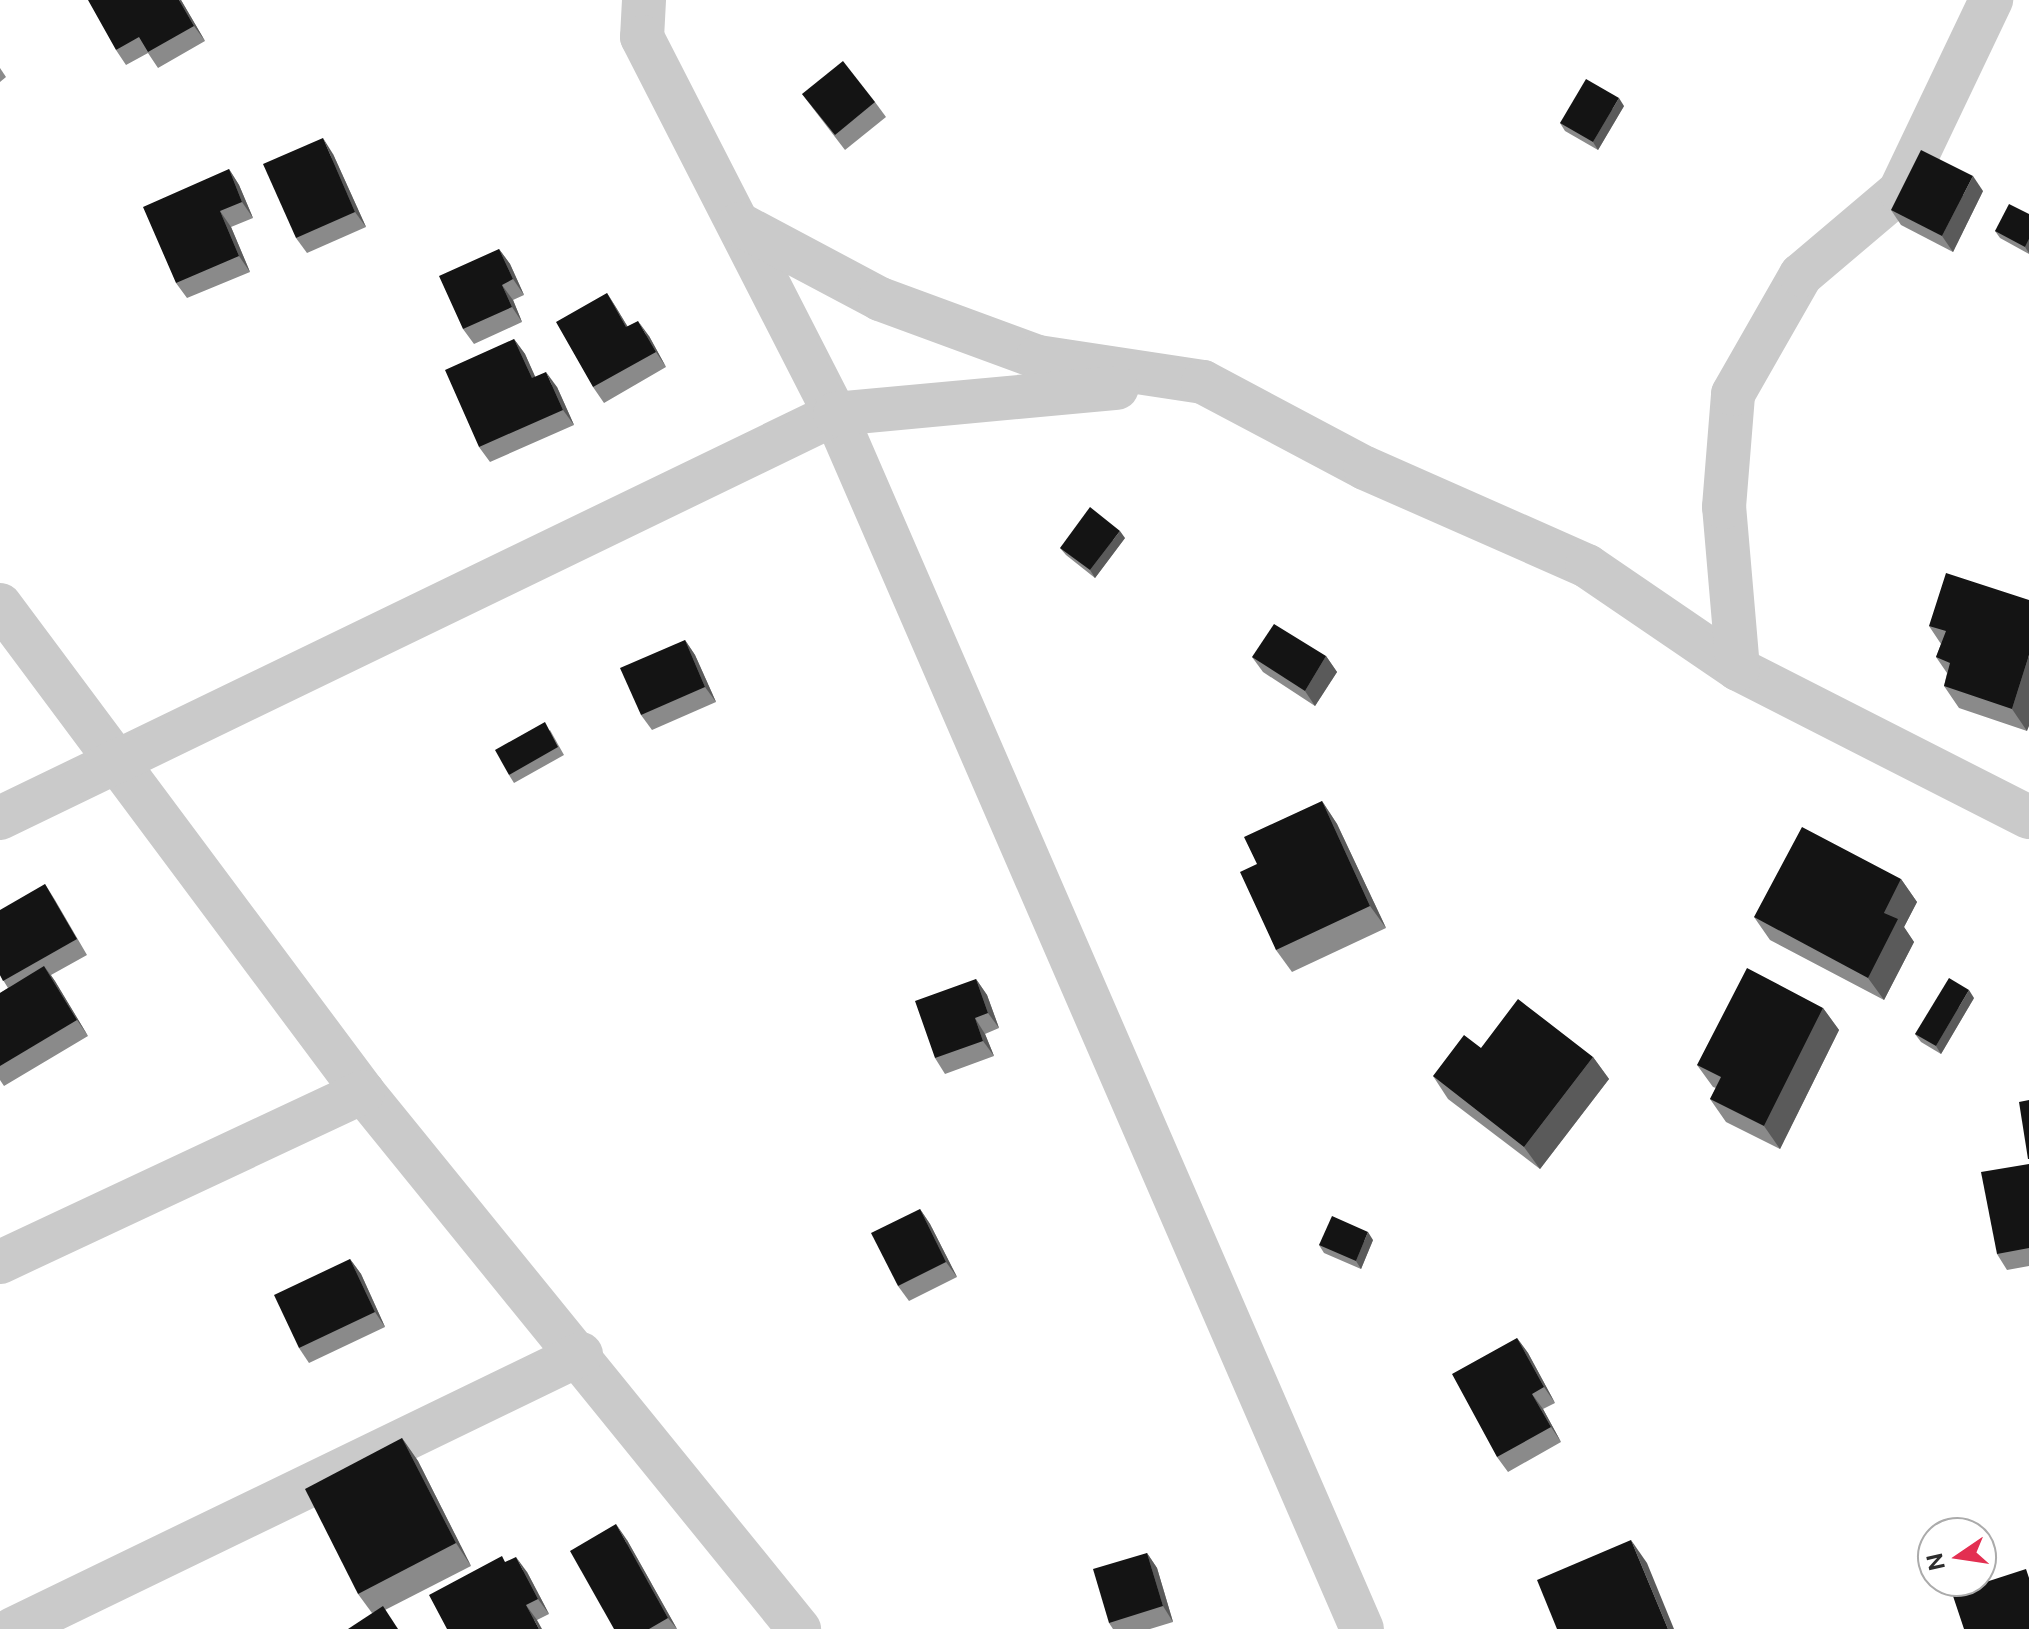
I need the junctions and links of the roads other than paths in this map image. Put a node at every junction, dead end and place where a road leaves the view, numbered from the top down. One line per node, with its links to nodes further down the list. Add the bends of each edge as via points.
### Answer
1 (644, 0): 3 (street, via 642,37)
2 (1991, 0): 7 (street, via 1900,191 1801,275 1733,394 1724,507)
3 (739, 224): 4 (street, via 880,299 1038,357); 5 (street)
4 (1203, 382): 5 (street); 7 (street, via 1365,468 1587,566)
5 (835, 414): 8 (street); 16 (street)
6 (0, 605): 8 (street)
7 (1738, 669): 9 (street)
8 (119, 767): 10 (street); 11 (street)
9 (2029, 817)
10 (0, 818)
11 (363, 1092): 12 (street); 13 (street)
12 (0, 1262)
13 (581, 1354): 14 (street); 15 (street)
14 (13, 1629)
15 (798, 1629)
16 (1362, 1629)

